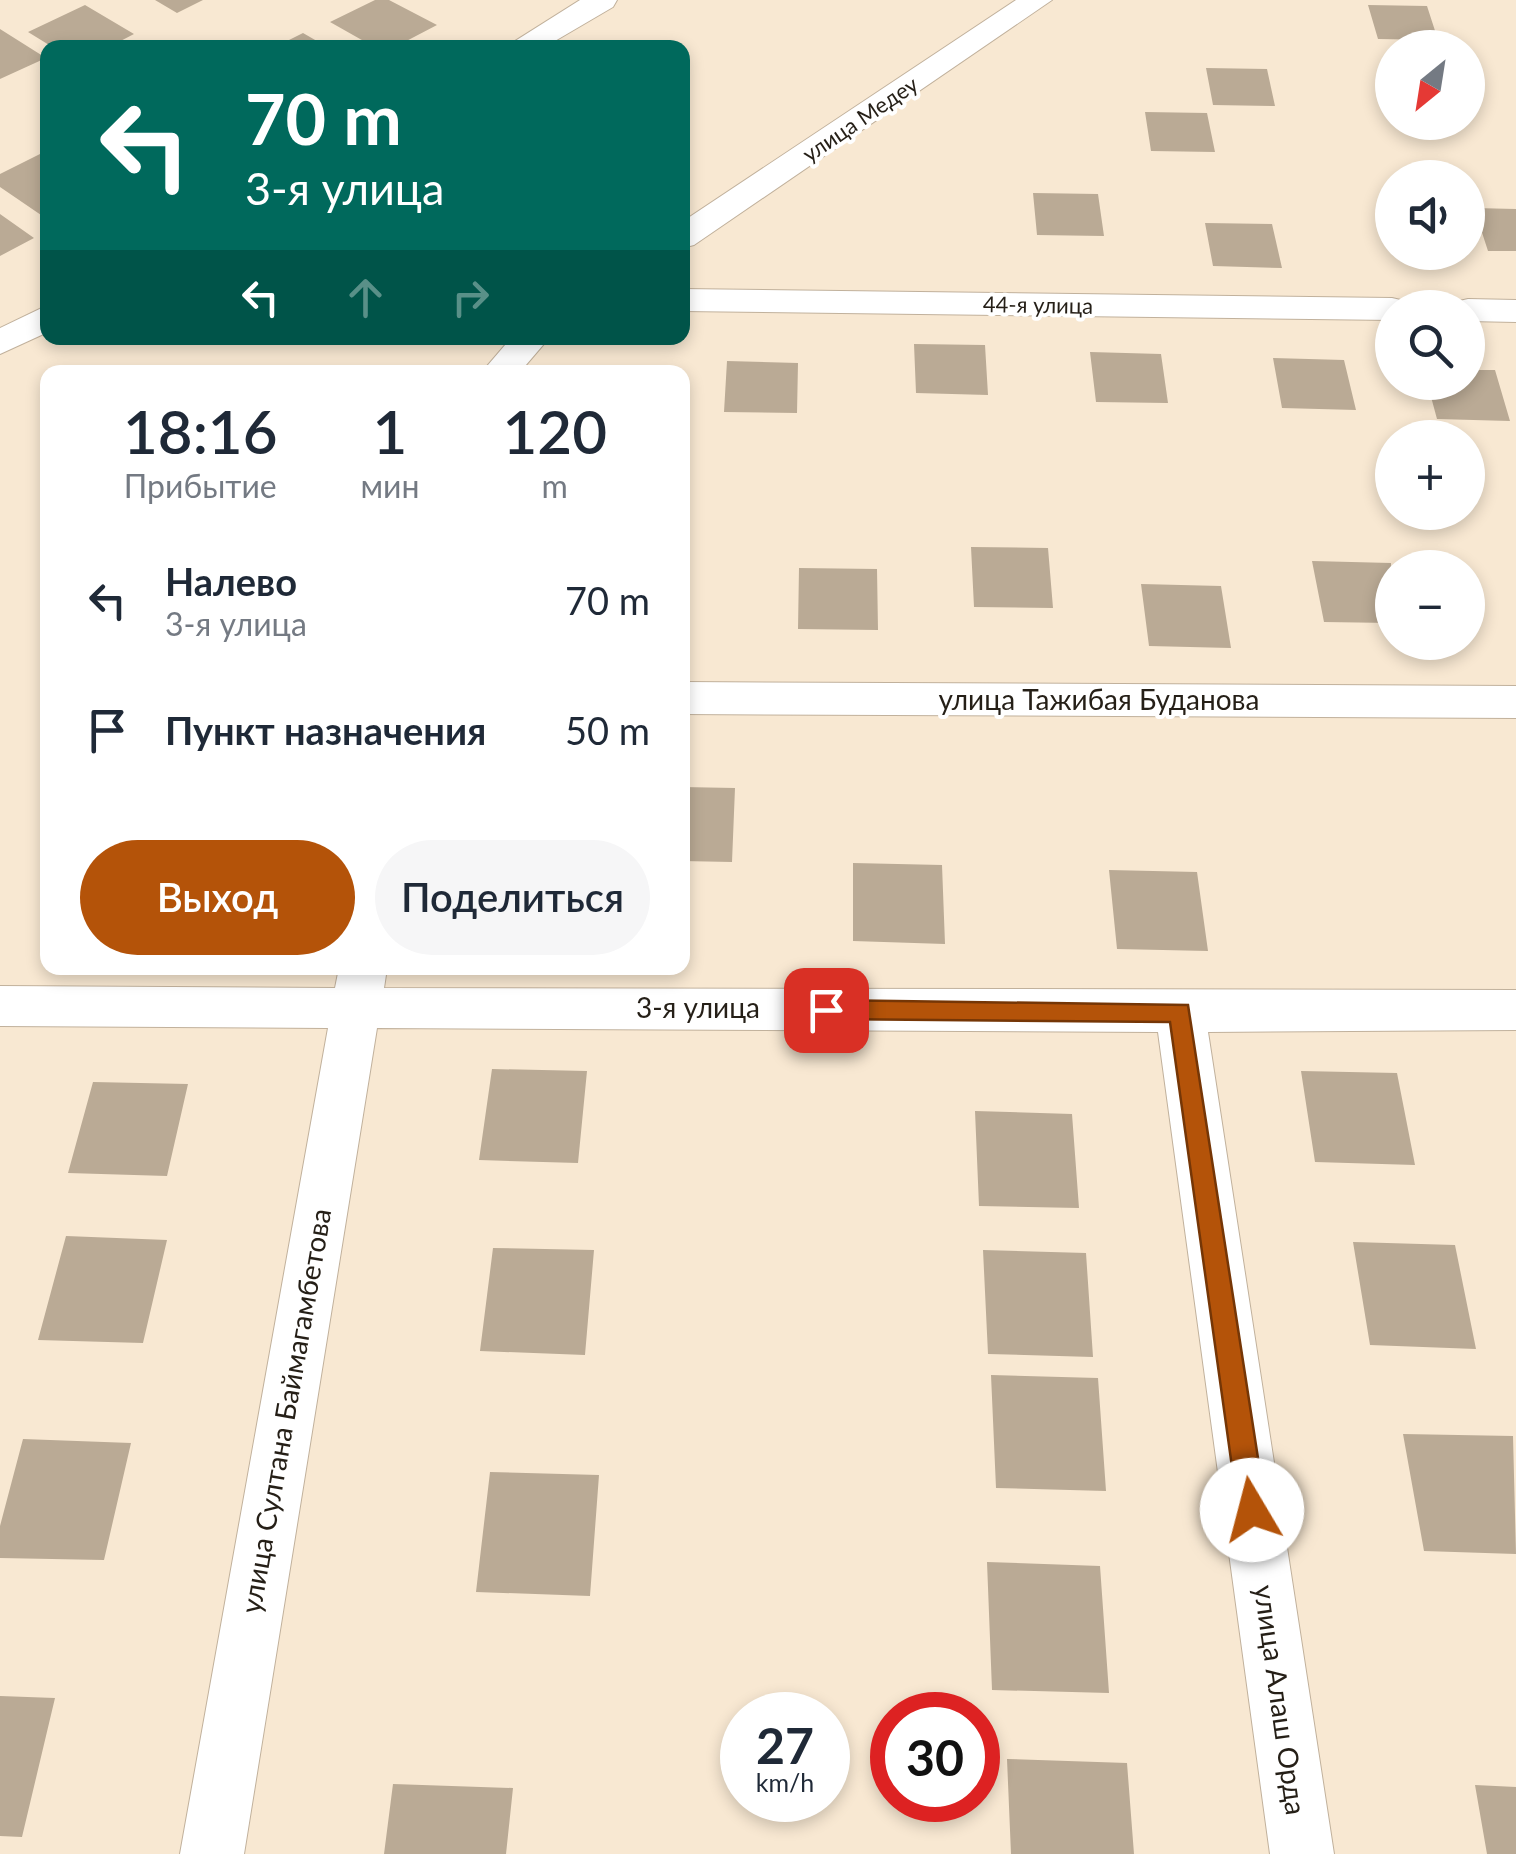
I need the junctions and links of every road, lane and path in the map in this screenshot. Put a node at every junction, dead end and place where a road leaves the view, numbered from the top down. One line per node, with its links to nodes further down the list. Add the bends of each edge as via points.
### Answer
1 (602, 0): 3 (street)
2 (1037, 0): 4 (street, улица Медеу)
3 (533, 40)
4 (690, 233)
5 (690, 300): 6 (street, 44-я улица)
6 (1375, 309)
7 (1485, 310): 8 (street)
8 (1516, 311)
9 (40, 320): 10 (street)
10 (0, 343)
11 (524, 345): 12 (street)
12 (505, 365)
13 (690, 698): 14 (street, улица Тажибая Буданова)
14 (1516, 702)
15 (358, 987): 16 (street, 3-я улица); 18 (street, 3-я улица); 19 (street, улица Султана Баймагамбетова)
16 (0, 1006)
17 (1516, 1010): 18 (street, 3-я улица)
18 (1180, 1012): 20 (street, улица Алаш Орда)
19 (212, 1854)
20 (1302, 1854)

